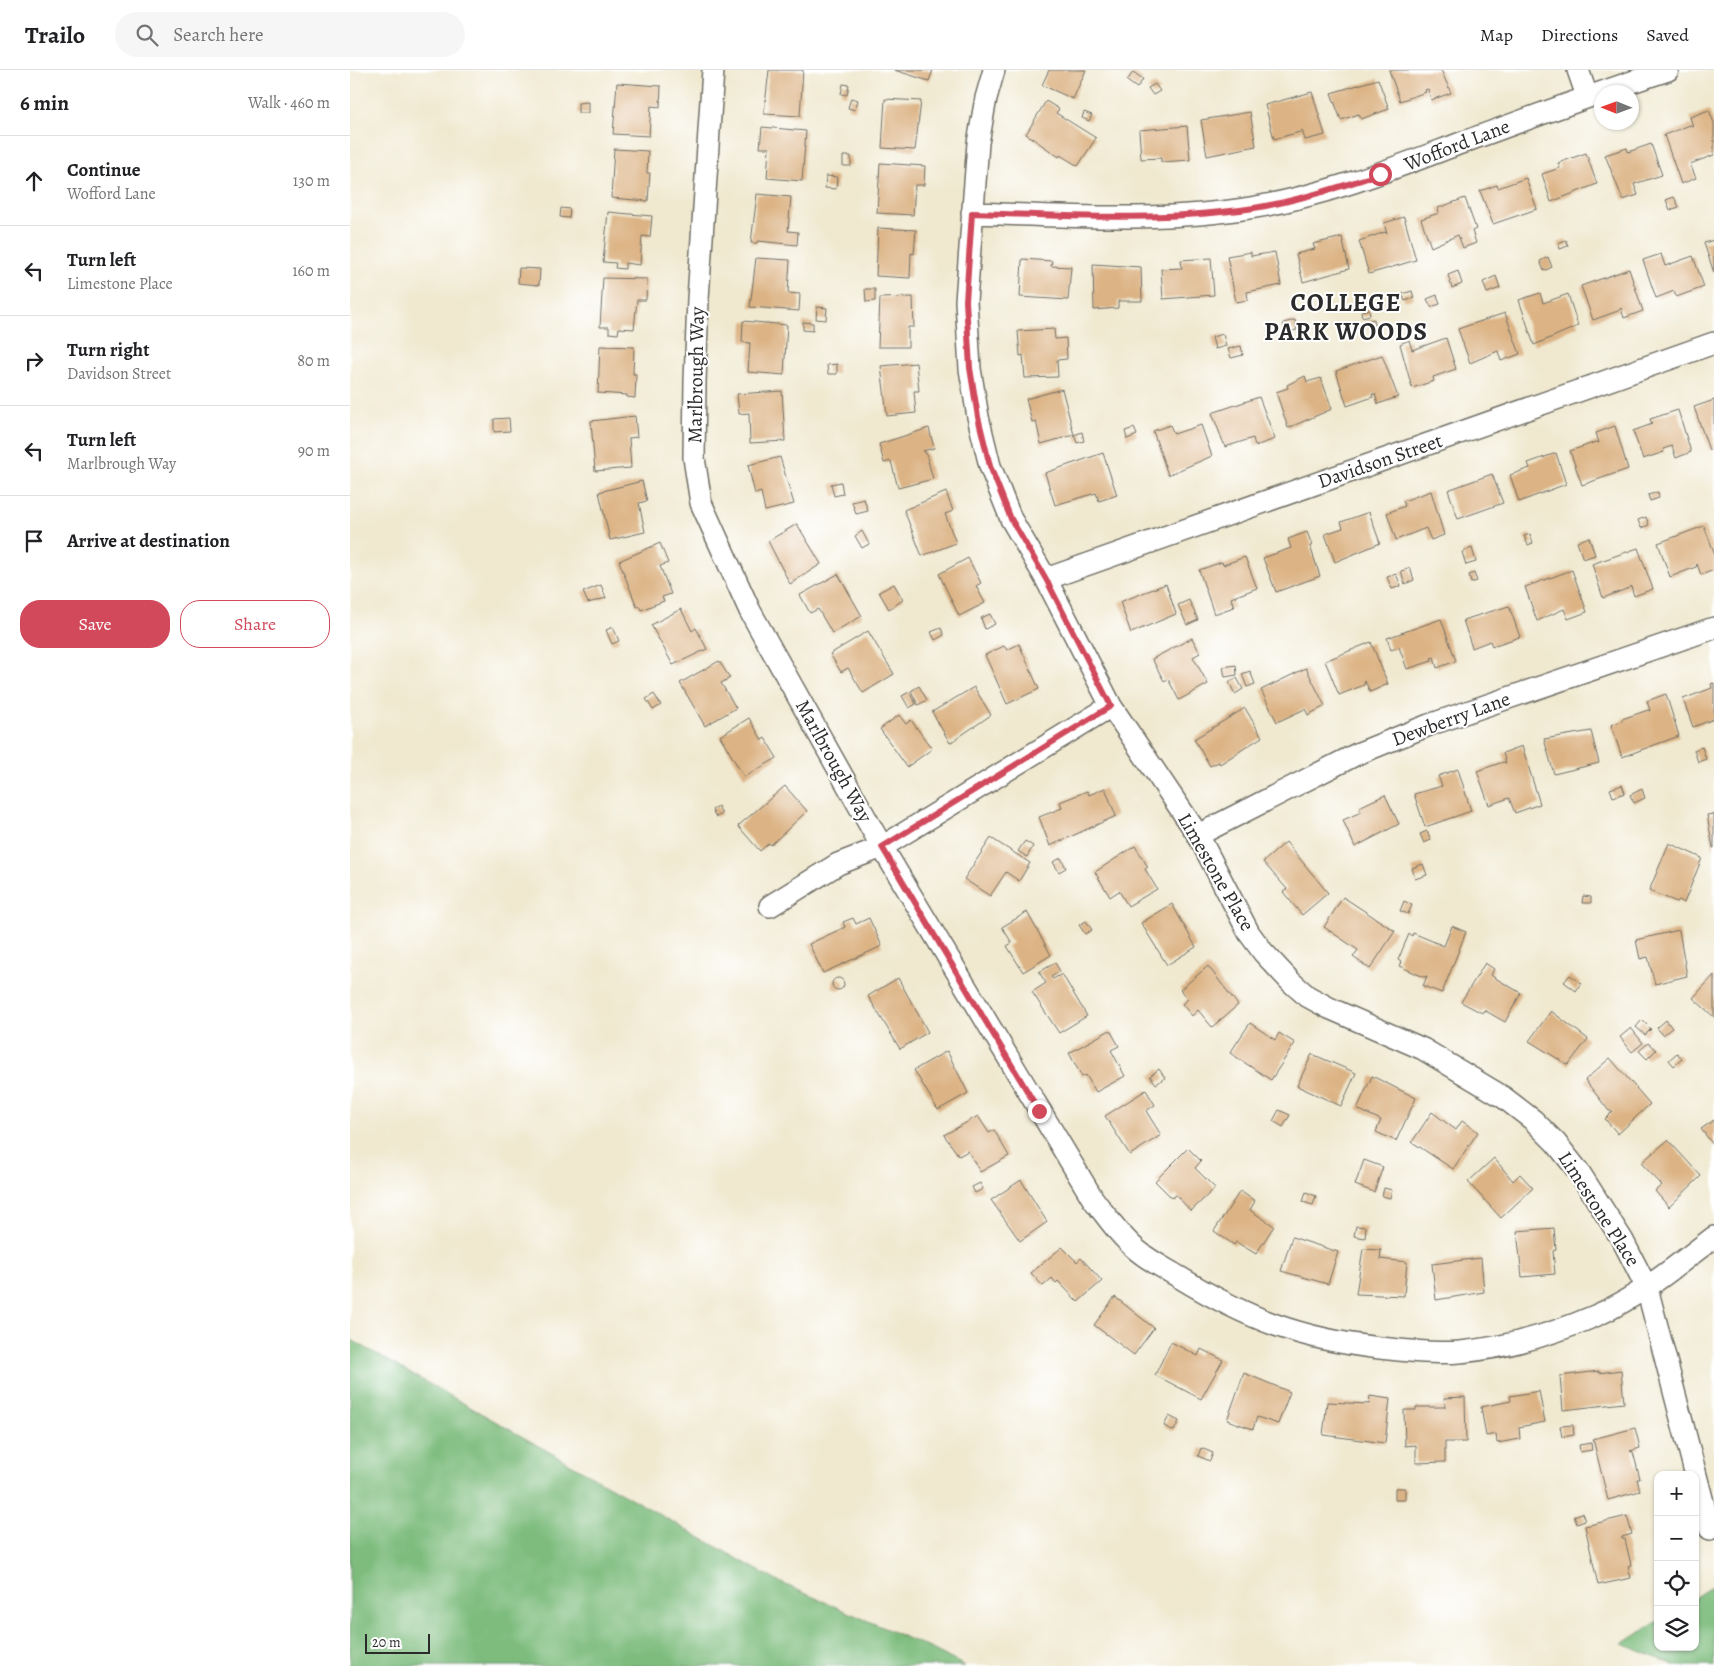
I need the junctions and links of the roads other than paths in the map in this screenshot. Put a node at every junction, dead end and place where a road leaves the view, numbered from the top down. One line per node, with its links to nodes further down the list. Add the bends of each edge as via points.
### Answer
1 (713, 70): 12 (street, Marlbrough Way, via 695,373 694,458 700,503 750,611)
2 (994, 70): 6 (street, Limestone Place, via 978,143)
3 (1578, 70): 5 (street)
4 (1668, 70): 5 (street, Wofford Lane)
5 (1588, 96): 6 (street, Wofford Lane, via 1380,174 1310,196 1255,208 1199,214 1110,217)
6 (972, 213): 8 (street, Limestone Place, via 966,301 970,368 978,417 990,466 1011,519)
7 (1714, 343): 8 (street, Davidson Street)
8 (1046, 579): 10 (street, Limestone Place)
9 (1714, 628): 11 (street, Dewberry Lane, via 1429,725 1375,747)
10 (1111, 706): 11 (street, Limestone Place); 12 (street)
11 (1198, 835): 15 (street, Limestone Place, via 1249,933 1291,982 1307,996 1329,1008 1423,1049 1473,1078 1533,1120 1578,1172 1623,1241)
12 (882, 847): 13 (street, via 838,864); 15 (street, Marlbrough Way, via 1093,1199 1116,1230 1138,1252 1207,1294 1253,1318 1302,1334 1346,1344 1459,1352 1546,1334 1595,1316)
13 (770, 906)
14 (1714, 1237): 15 (street, Marlbrough Way)
15 (1648, 1288): 16 (street, Limestone Place)
16 (1710, 1529)

